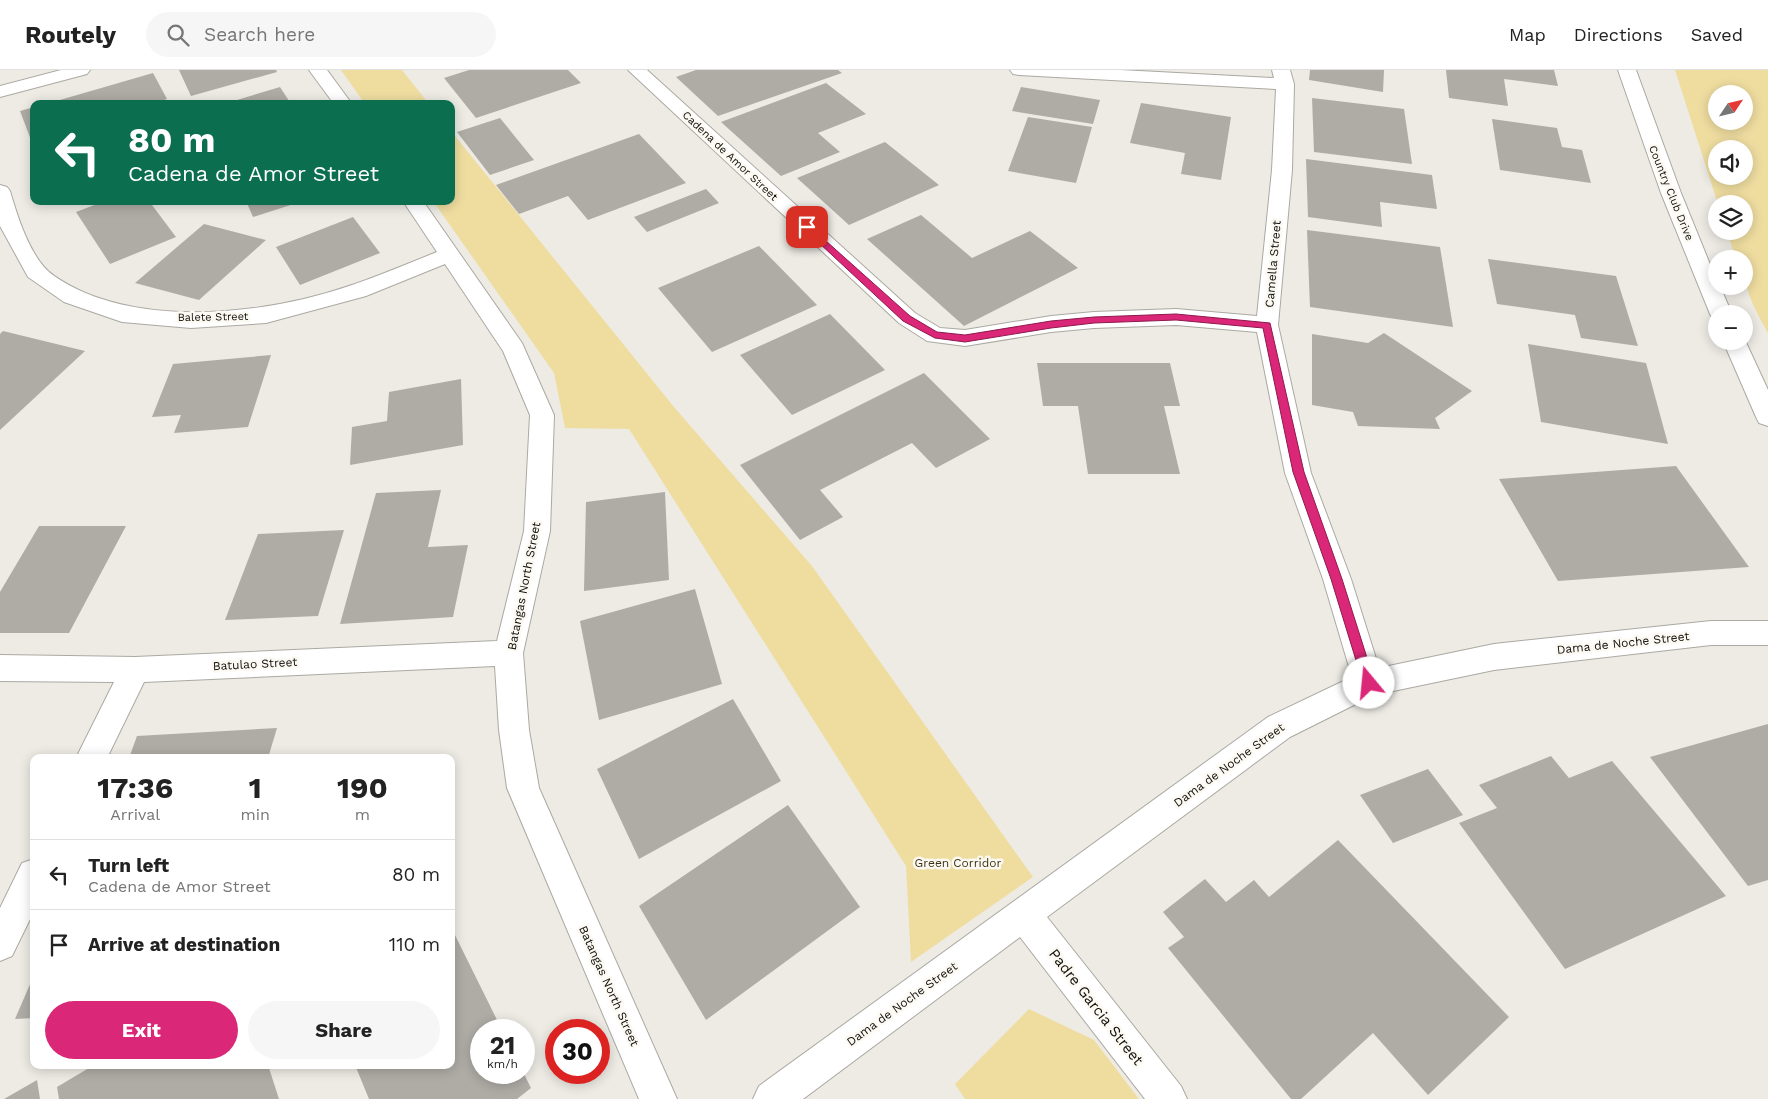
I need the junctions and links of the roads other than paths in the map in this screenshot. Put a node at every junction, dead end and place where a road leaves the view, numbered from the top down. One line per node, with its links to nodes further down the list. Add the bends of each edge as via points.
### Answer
1 (80, 70): 7 (street)
2 (318, 70): 8 (street)
3 (637, 70): 13 (street, Cadena de Amor Street, via 907,318 935,335 965,338 1051,324 1176,317)
4 (1019, 70): 6 (street)
5 (1627, 70): 12 (street, Country Club Drive, via 1649,136)
6 (1283, 77): 13 (street, Camella Street, via 1282,170)
7 (0, 92)
8 (339, 100)
9 (0, 191): 11 (street, Balete Street, via 8,222 36,272 72,297 122,314 191,320 266,315 358,291)
10 (416, 205): 11 (street, Batangas North Street)
11 (451, 254): 17 (street, Batangas North Street, via 514,350 542,415 537,531)
12 (1717, 305)
13 (1267, 326): 20 (street, Camella Street, via 1298,472 1337,579)
14 (1738, 350): 15 (street)
15 (1768, 417)
16 (1768, 633): 20 (street, Dama de Noche Street, via 1711,633 1494,657)
17 (510, 653): 19 (street, Batulao Street); 25 (street, Batangas North Street, via 514,730 522,788)
18 (0, 668): 19 (street, Batulao Street)
19 (134, 670): 21 (street)
20 (1369, 683): 23 (street, Dama de Noche Street, via 1279,728)
21 (94, 754)
22 (30, 883): 24 (street)
23 (1024, 915): 26 (street, Dama de Noche Street); 27 (street, Padre Garcia Street)
24 (0, 944)
25 (658, 1099)
26 (772, 1099)
27 (1168, 1099)

